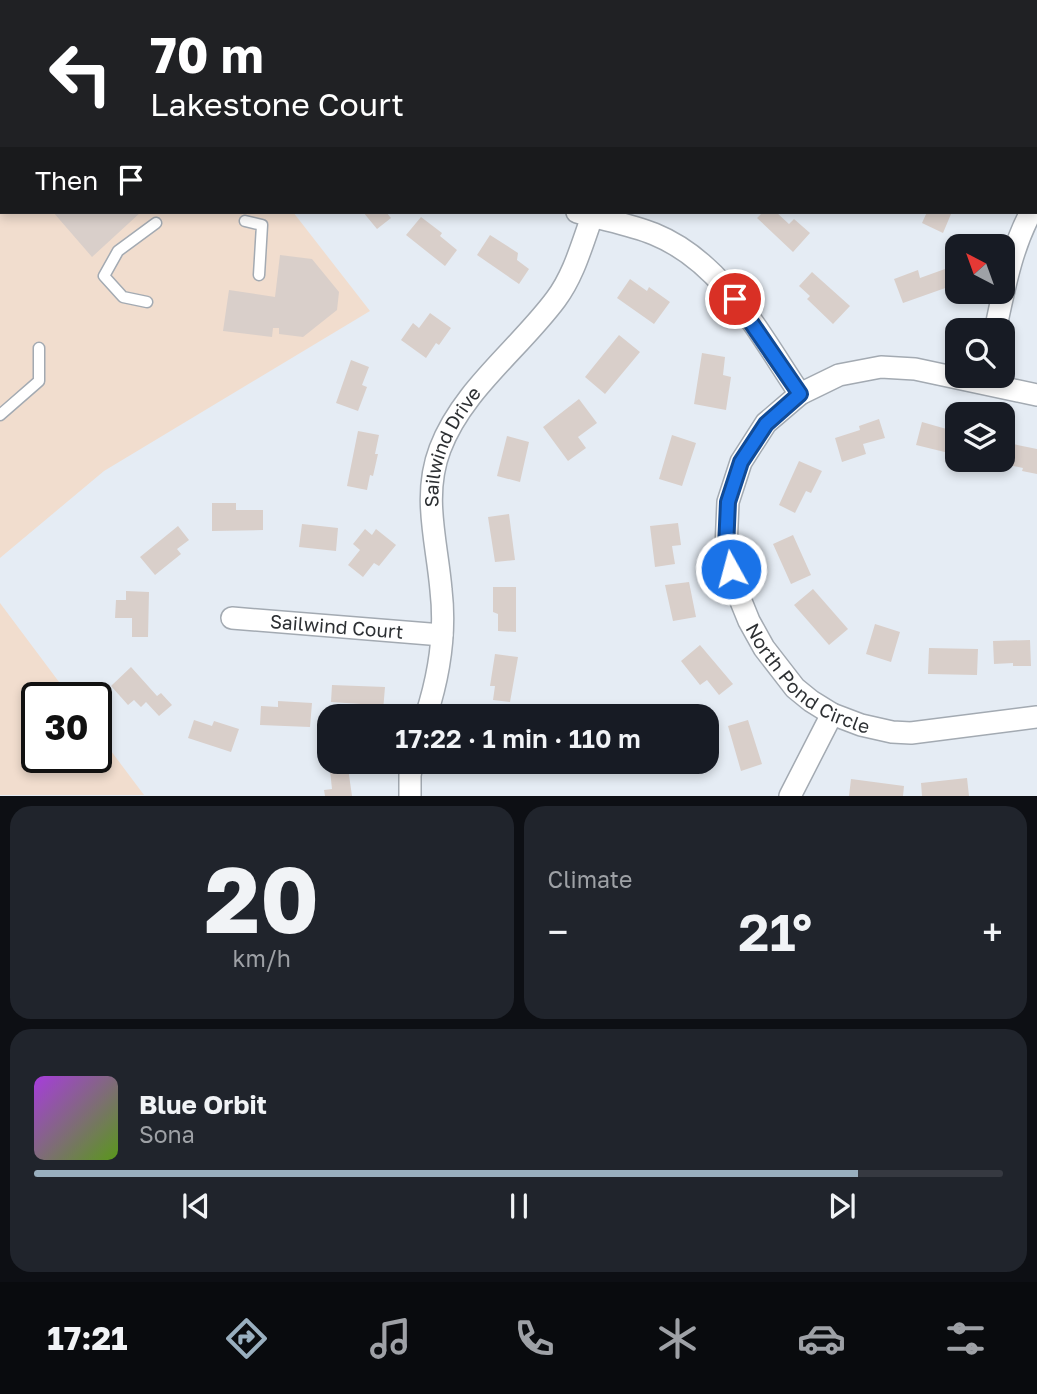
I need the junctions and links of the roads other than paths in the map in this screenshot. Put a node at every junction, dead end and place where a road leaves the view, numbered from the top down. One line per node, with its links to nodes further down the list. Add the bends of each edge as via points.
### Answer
1 (584, 214): 11 (street, via 656,235 704,265 735,299); 15 (street, Sailwind Drive, via 573,268 559,296 466,402 439,450 430,505 442,593)
2 (1030, 214): 7 (street, via 1013,253)
3 (245, 221): 5 (lane, via 262,225)
4 (156, 223): 6 (lane, via 118,251 104,276 123,297)
5 (259, 275)
6 (147, 302)
7 (998, 318)
8 (39, 348): 13 (lane, via 39,381)
9 (945, 374): 11 (street, North Pond Circle, via 881,367 839,375)
10 (1012, 388): 12 (street, North Pond Circle)
11 (800, 394): 17 (street, North Pond Circle, via 766,424 741,462 728,502 726,548 736,589 764,648 795,688)
12 (1037, 395)
13 (0, 415)
14 (232, 618): 15 (street, Sailwind Court)
15 (442, 635): 16 (street, Sailwind Drive)
16 (430, 704)
17 (832, 714): 18 (street, North Pond Circle, via 861,725 911,733); 21 (street)
18 (1037, 717)
19 (410, 774): 20 (street)
20 (410, 796)
21 (790, 796)

